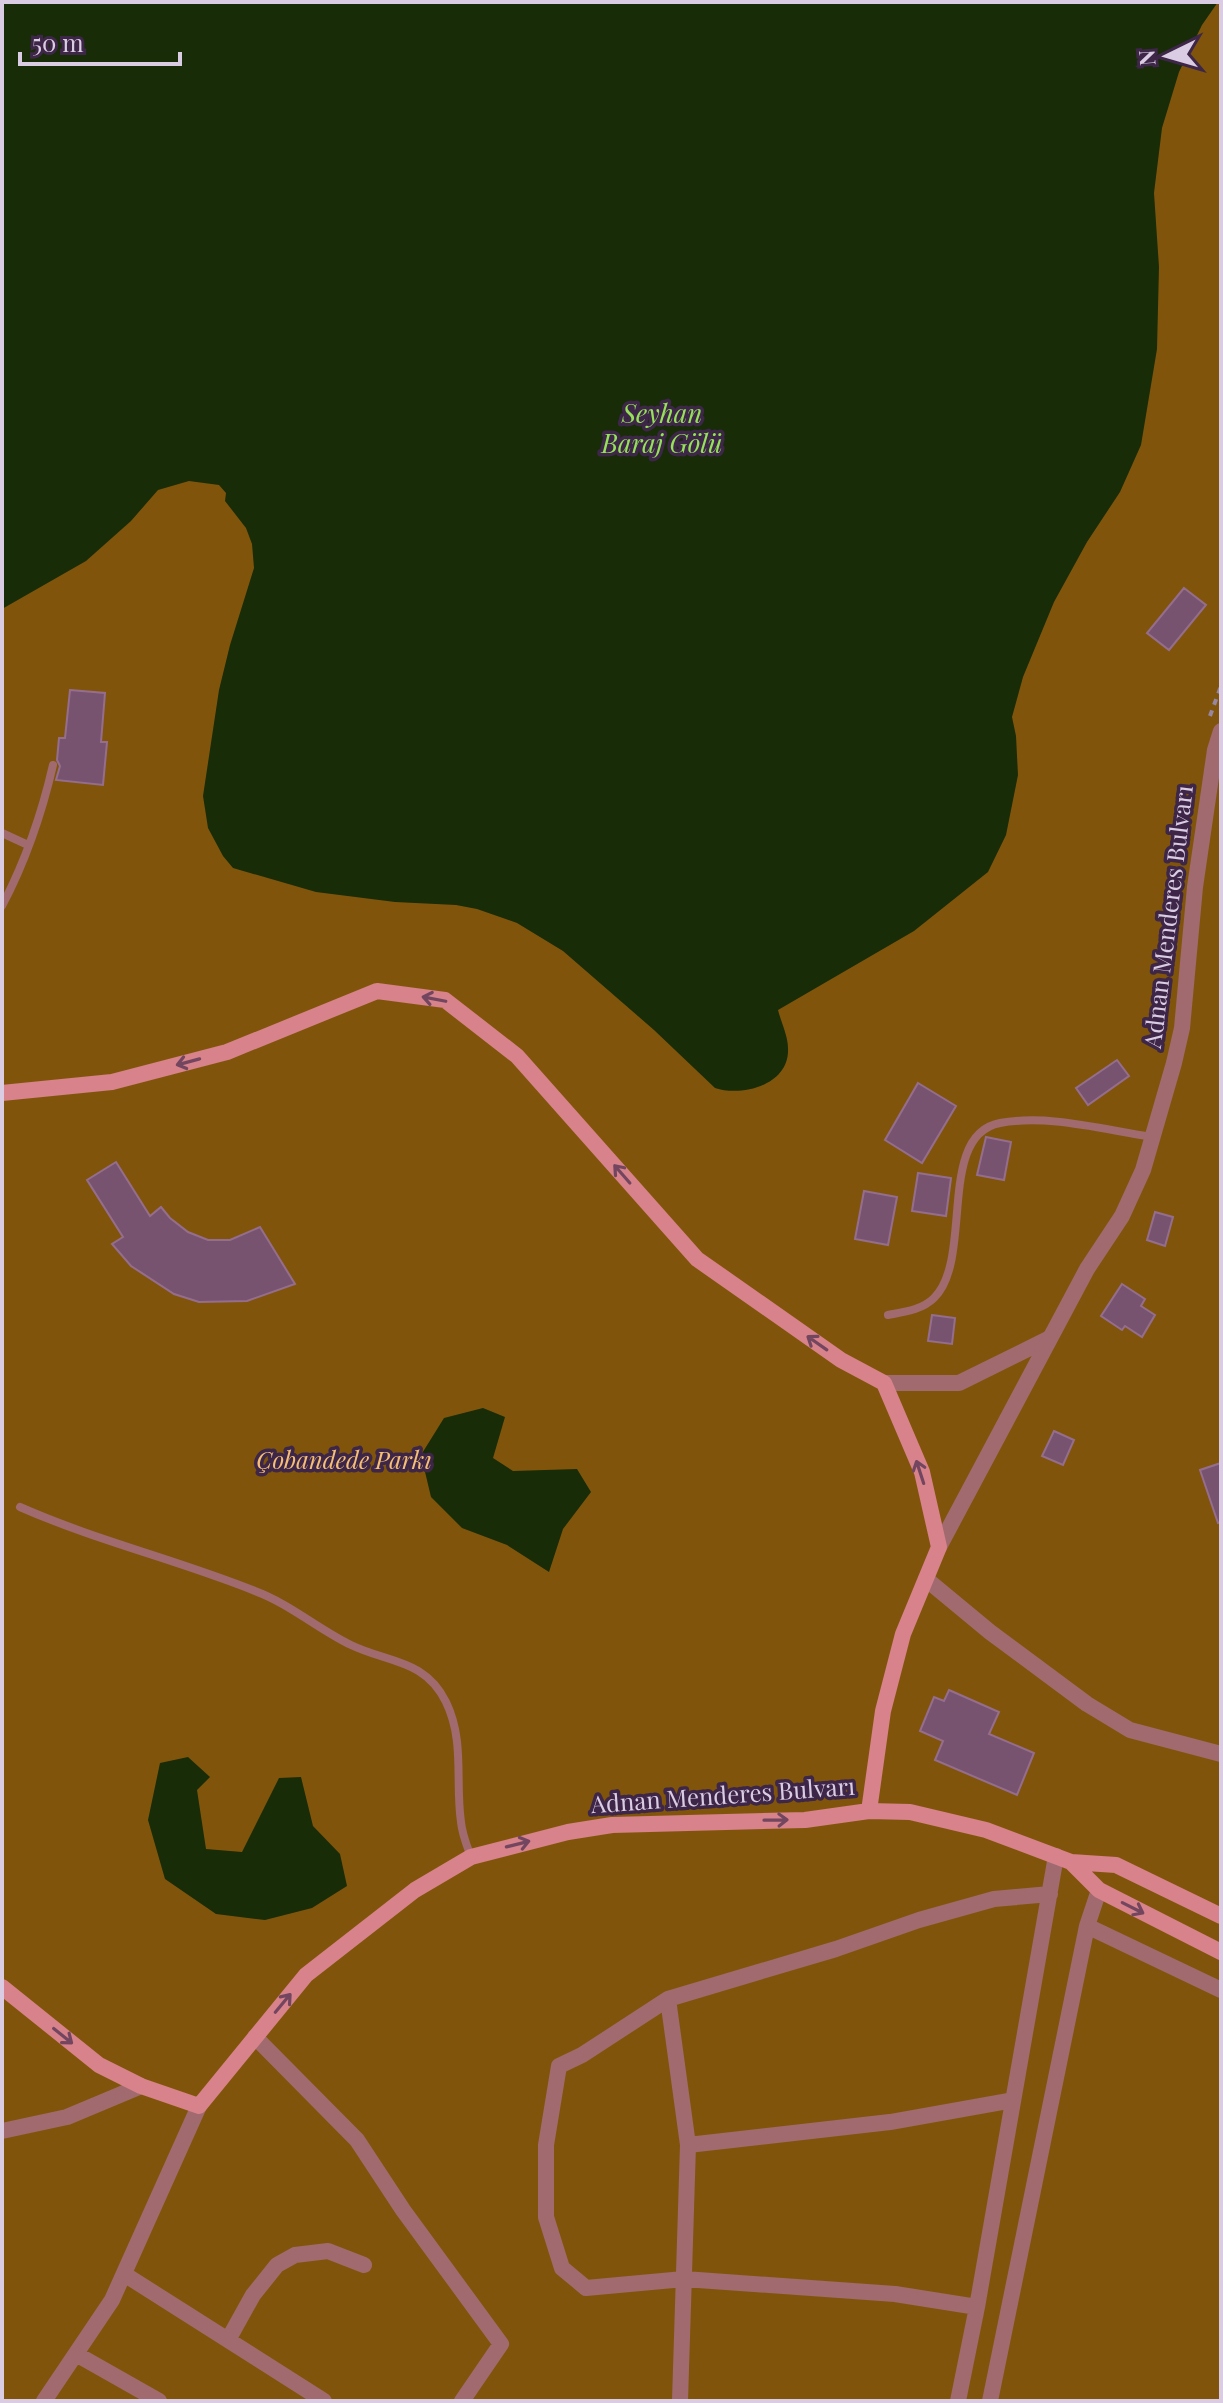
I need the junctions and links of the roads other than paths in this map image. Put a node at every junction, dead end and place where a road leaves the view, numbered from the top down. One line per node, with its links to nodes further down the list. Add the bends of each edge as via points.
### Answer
1 (1221, 731): 7 (street, Adnan Menderes Bulvarı, via 1195,887 1182,1028)
2 (53, 765): 4 (lane)
3 (2, 833): 4 (lane)
4 (28, 845): 5 (lane)
5 (2, 906)
6 (2, 1093): 10 (main road, one-way to 6, via 841,1360 697,1259 517,1056 445,1000 377,991 227,1052 112,1082)
7 (1153, 1137): 8 (lane, via 1039,1122 986,1129 968,1151 960,1180 954,1250 943,1285 926,1304); 9 (street, Adnan Menderes Bulvarı, via 1122,1216)
8 (888, 1315)
9 (1048, 1339): 10 (street, via 959,1383); 12 (street, Adnan Menderes Bulvarı)
10 (884, 1383): 12 (main road, one-way to 10, via 922,1472)
11 (20, 1507): 16 (lane, via 258,1592 341,1640 413,1666 426,1676 451,1713 460,1771 460,1819)
12 (939, 1547): 13 (main road, Adnan Menderes Bulvarı)
13 (926, 1579): 14 (street, via 1038,1668 1130,1730); 15 (main road, Adnan Menderes Bulvarı, via 903,1634 883,1711)
14 (1221, 1754)
15 (869, 1811): 16 (main road, Adnan Menderes Bulvarı, one-way to 15, via 612,1825 805,1820); 17 (main road, via 910,1812 986,1830)
16 (471, 1857): 26 (main road, Adnan Menderes Bulvarı, one-way to 16, via 306,1975 415,1890)
17 (1064, 1859): 18 (main road); 19 (street); 20 (main road, via 1116,1865)
18 (1099, 1890): 21 (street); 22 (main road, one-way to 22)
19 (1050, 1894): 25 (street, via 994,1899); 28 (street)
20 (1221, 1916)
21 (1087, 1926): 24 (street); 44 (street)
22 (1221, 1952)
23 (2, 1987): 27 (main road, one-way to 27, via 99,2065)
24 (1221, 1990)
25 (668, 1999): 31 (street); 34 (street, via 559,2066 546,2145 546,2217 562,2268 586,2288)
26 (255, 2037): 29 (main road, Adnan Menderes Bulvarı); 41 (street, via 357,2140 501,2344)
27 (141, 2086): 29 (main road); 30 (street, via 67,2117)
28 (1013, 2100): 31 (street, via 890,2122); 35 (street)
29 (199, 2106): 33 (street)
30 (2, 2131)
31 (688, 2145): 34 (street)
32 (364, 2265): 36 (street, via 328,2251 295,2255 277,2265 253,2295)
33 (124, 2274): 36 (street); 37 (street)
34 (684, 2279): 35 (street, via 895,2294); 42 (street)
35 (977, 2307): 43 (street)
36 (228, 2340): 40 (street)
37 (76, 2354): 38 (street); 39 (street)
38 (44, 2401)
39 (159, 2401)
40 (324, 2401)
41 (462, 2401)
42 (680, 2401)
43 (958, 2401)
44 (990, 2401)

